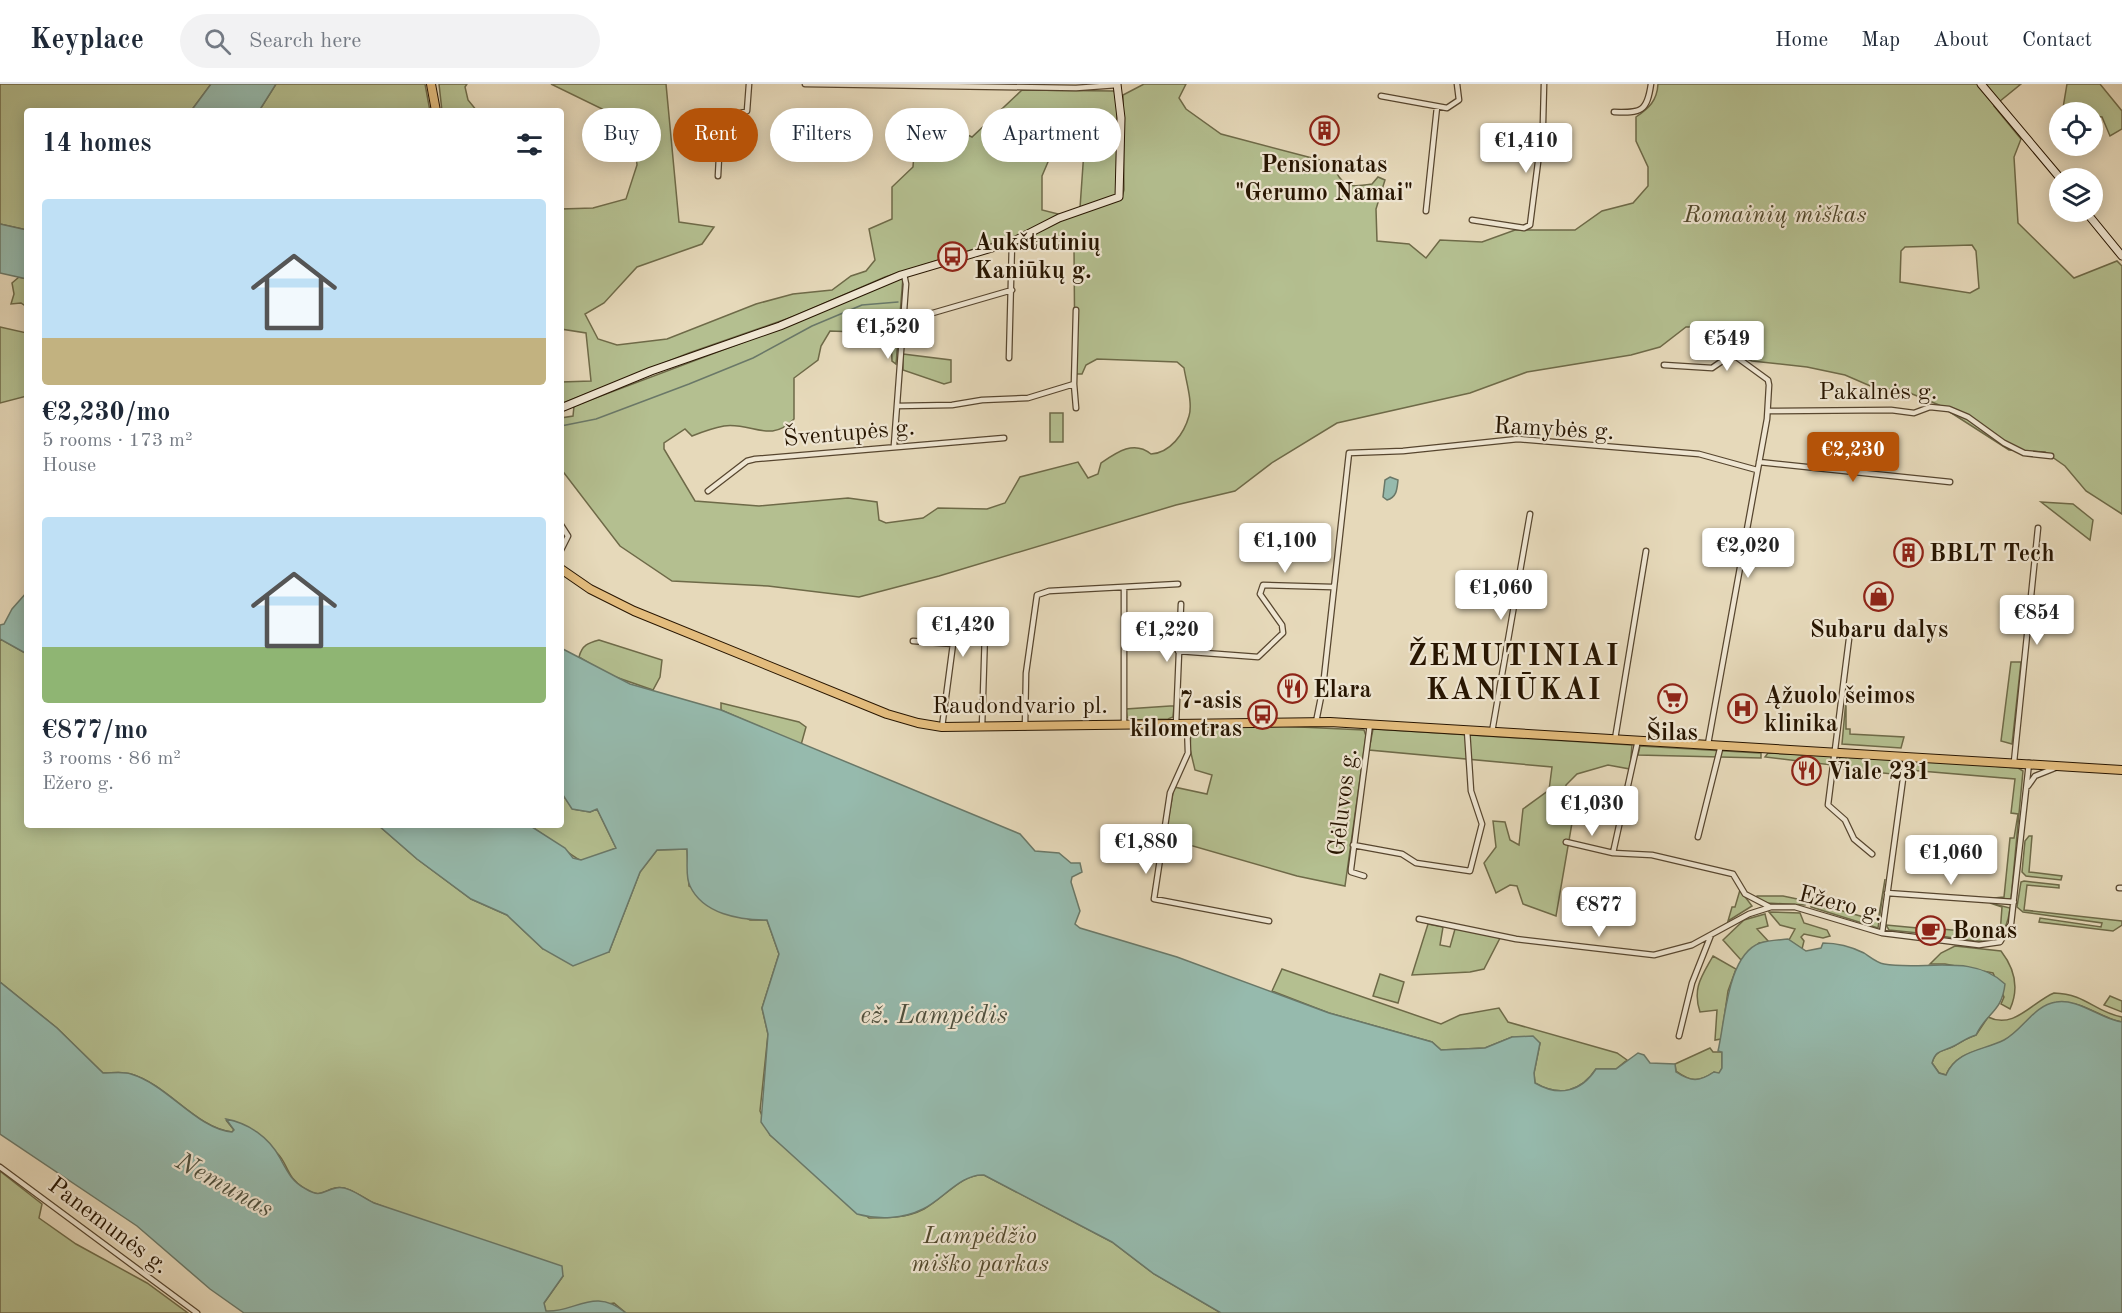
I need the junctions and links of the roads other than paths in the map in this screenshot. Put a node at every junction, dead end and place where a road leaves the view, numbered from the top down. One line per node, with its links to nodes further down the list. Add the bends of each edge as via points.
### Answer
1 (431, 84): 11 (main road)
2 (749, 84): 14 (street, via 747,111 721,119)
3 (805, 84): 4 (street, via 1076,88)
4 (1117, 84): 18 (street, via 1121,118 1119,197 1059,218)
5 (1457, 84): 10 (street, via 1456,104)
6 (1544, 84): 16 (street, via 1530,225 1524,228)
7 (1651, 84): 12 (street, via 1649,98 1641,110)
8 (1981, 84): 13 (street)
9 (1381, 96): 10 (street)
10 (1437, 107): 15 (street)
11 (435, 108)
12 (1614, 112)
13 (2052, 168)
14 (718, 176)
15 (1426, 211)
16 (1472, 220)
17 (2095, 222): 19 (street)
18 (1012, 242): 20 (street); 21 (street)
19 (2120, 251)
20 (904, 274): 23 (street); 28 (street, via 780,326 651,371)
21 (1012, 290): 23 (street, via 919,317); 24 (street)
22 (1076, 310): 26 (street)
23 (903, 316): 27 (street)
24 (1010, 358)
25 (1664, 365): 30 (street, via 1712,368 1735,356 1768,380)
26 (1074, 384): 27 (street, via 1028,398); 29 (street)
27 (897, 406): 32 (street)
28 (564, 407)
29 (1076, 408)
30 (1768, 411): 33 (street, Pakalnės g., via 1914,413 1930,407 1949,409 2024,453); 34 (street)
31 (1004, 438): 32 (street, Šventupės g.)
32 (894, 445): 37 (street, Šventupės g., via 755,459)
33 (2051, 456)
34 (1759, 462): 35 (street); 36 (street)
35 (1757, 470): 45 (street, Ramybės g., via 1699,454 1518,439 1448,448 1348,453); 64 (street)
36 (1950, 482)
37 (708, 491)
38 (1530, 514): 61 (street)
39 (2038, 528): 68 (street)
40 (564, 530): 41 (street, via 568,536)
41 (564, 544)
42 (1646, 551): 62 (street)
43 (564, 571): 57 (main road, Raudondvario pl., via 634,611 887,714)
44 (1178, 584): 46 (street)
45 (1332, 587): 51 (street, via 1263,585 1260,594 1282,625 1283,633 1258,657); 52 (street)
46 (1124, 588): 53 (street); 59 (street, via 1049,591 1037,595 1026,673)
47 (1181, 604): 51 (street)
48 (985, 632): 58 (street)
49 (1849, 639): 66 (street)
50 (913, 641): 57 (street, via 953,644)
51 (1178, 651): 54 (street)
52 (1316, 722): 55 (main road, Raudondvario pl.); 56 (main road, Raudondvario pl.)
53 (1124, 724): 54 (main road, Raudondvario pl.); 59 (main road, Raudondvario pl.)
54 (1176, 724): 55 (main road, Raudondvario pl.)
55 (1187, 724): 83 (street, via 1188,753 1170,794 1154,899)
56 (1370, 724): 60 (main road, Raudondvario pl.); 75 (street, Gėluvos g.)
57 (942, 727): 58 (main road, Raudondvario pl.)
58 (982, 727): 59 (main road, Raudondvario pl.)
59 (1025, 727)
60 (1467, 730): 61 (main road, Raudondvario pl.); 75 (street, via 1471,792 1482,824 1470,872 1416,863 1402,854)
61 (1492, 732): 62 (main road, Raudondvario pl.)
62 (1615, 739): 63 (main road, Raudondvario pl.)
63 (1638, 740): 64 (main road, Raudondvario pl.); 76 (street)
64 (1708, 744): 65 (main road, Raudondvario pl.)
65 (1721, 745): 66 (main road, Raudondvario pl.); 73 (street)
66 (1836, 751): 67 (main road, Raudondvario pl.); 77 (street, via 1828,805 1845,820 1854,839)
67 (1907, 755): 68 (main road, Raudondvario pl.); 79 (street)
68 (2014, 762): 69 (main road, Raudondvario pl.)
69 (2029, 763): 70 (main road, Raudondvario pl.); 72 (street, Ežero g.)
70 (2063, 765): 71 (main road, Raudondvario pl.); 72 (street, via 2035,776)
71 (2122, 770)
72 (2027, 788): 80 (street, Ežero g.)
73 (1698, 837)
74 (1566, 842): 76 (street)
75 (1353, 845): 78 (street, Gėluvos g., via 1351,872)
76 (1613, 853): 81 (street, via 1652,855 1733,874 1745,894)
77 (1872, 854)
78 (1364, 876)
79 (1887, 893): 80 (street); 84 (street)
80 (2014, 902): 84 (street, Ežero g., via 2009,931 1995,944)
81 (1771, 907): 84 (street, Ežero g., via 1795,907); 85 (street, Ežero g.)
82 (1419, 919): 85 (street, Ežero g., via 1516,939 1654,955 1677,951)
83 (1269, 921)
84 (1882, 933)
85 (1711, 935): 86 (street, via 1692,983)
86 (1679, 1036)
87 (0, 1167): 88 (street, Panemunės g.)
88 (196, 1313)

